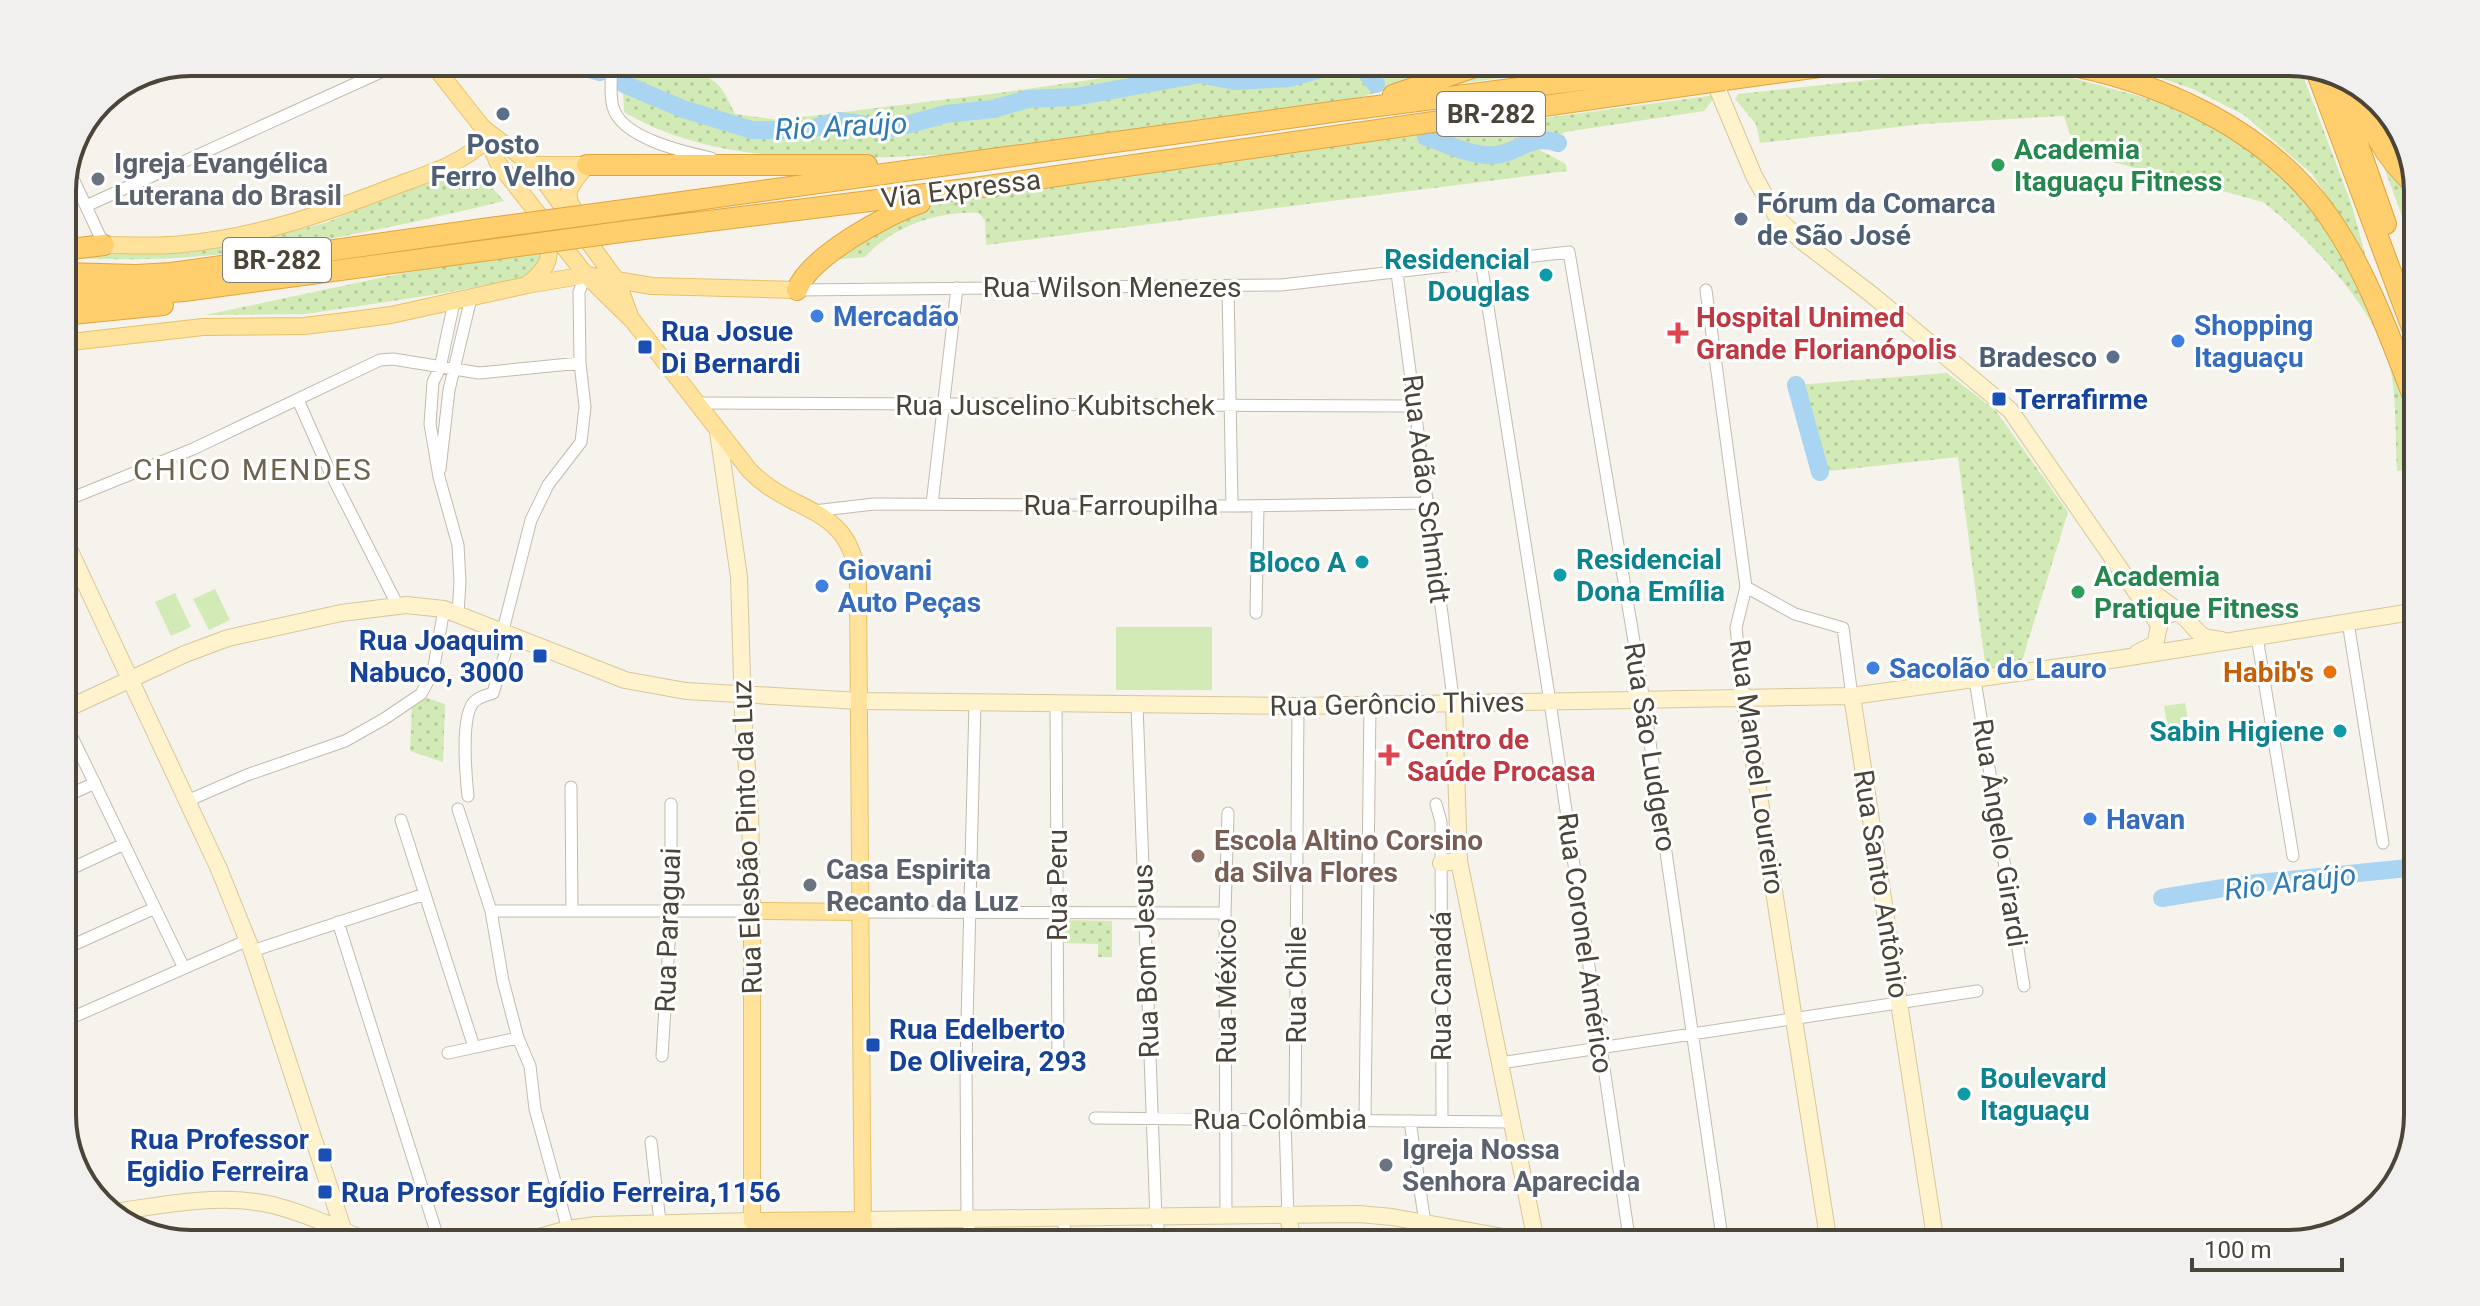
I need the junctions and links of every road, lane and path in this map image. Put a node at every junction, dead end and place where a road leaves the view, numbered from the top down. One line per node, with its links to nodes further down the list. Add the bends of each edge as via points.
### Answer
1 (372, 76): 25 (street)
2 (442, 76): 13 (main road)
3 (612, 76): 15 (street, via 612,104 638,133)
4 (1446, 76): 12 (highway)
5 (1657, 76): 12 (highway, Via Expressa / BR-282)
6 (1674, 76): 23 (highway, Via Expressa / BR-282)
7 (1713, 76): 70 (main road, via 1754,176 1778,219 2004,403)
8 (2114, 76): 51 (highway, via 2173,97 2236,130 2289,172 2330,219 2351,254)
9 (2319, 81): 21 (highway)
10 (2338, 87): 32 (highway)
11 (2361, 102): 20 (highway, via 2372,132)
12 (1339, 111): 18 (highway, Via Expressa / BR-282)
13 (485, 134): 14 (main road); 17 (main road); 19 (main road, via 474,150)
14 (491, 162): 17 (main road); 19 (main road); 24 (main road); 37 (main road, via 549,250 548,264)
15 (734, 163): 16 (highway); 18 (highway)
16 (587, 165): 17 (main road); 38 (main road, via 570,187 568,200 622,268)
17 (533, 166): 24 (main road); 30 (main road)
18 (939, 166): 33 (highway, Via Expressa / BR-282, bridge, via 172,273)
19 (443, 168): 27 (main road, via 265,231 181,244)
20 (2402, 172)
21 (2353, 174): 47 (highway); 51 (highway)
22 (76, 185): 25 (street)
23 (974, 188): 36 (highway, Via Expressa / BR-282, bridge); 42 (highway, via 879,220 833,252)
24 (523, 195): 35 (main road)
25 (86, 206): 27 (street)
26 (76, 242): 27 (street)
27 (104, 245): 28 (highway)
28 (76, 248)
29 (1569, 252): 31 (street, Rua Wilson Menezes); 90 (street, Rua São Ludgero)
30 (599, 256): 35 (main road); 41 (main road)
31 (1481, 262): 34 (street, Rua Wilson Menezes); 91 (street, Rua Coronel Américo)
32 (2404, 268)
33 (76, 273)
34 (1397, 273): 39 (street, Rua Wilson Menezes); 60 (street, Rua Adão Schmidt)
35 (586, 275): 37 (main road); 41 (main road, Rua Wilson Menezes); 49 (main road); 52 (street, via 579,292)
36 (236, 285): 44 (highway, Via Expressa / BR-282, via 143,294); 48 (highway, via 163,305)
37 (527, 285): 45 (main road)
38 (652, 286): 41 (main road, Rua Wilson Menezes); 42 (main road, Rua Wilson Menezes)
39 (1228, 287): 40 (street, Rua Wilson Menezes); 59 (street)
40 (957, 288): 42 (street, Rua Wilson Menezes); 58 (street)
41 (620, 289): 49 (main road)
42 (797, 290)
43 (1706, 290): 71 (street, Rua Manoel Loureiro)
44 (76, 293)
45 (471, 298): 46 (main road); 54 (street)
46 (454, 302): 50 (main road, via 320,324 203,327); 53 (street)
47 (2404, 307)
48 (76, 314)
49 (633, 321): 57 (main road)
50 (76, 341)
51 (2397, 357): 55 (highway)
52 (580, 363): 54 (street); 79 (street, via 585,407 581,442 548,485 531,520)
53 (440, 368): 54 (street); 56 (street, via 393,359 366,365); 62 (street, via 433,382 430,424)
54 (454, 371): 62 (street)
55 (2404, 374)
56 (298, 400): 63 (street); 72 (street)
57 (694, 403): 58 (street, Rua Juscelino Kubitschek); 61 (main road)
58 (944, 404): 59 (street, Rua Juscelino Kubitschek); 65 (street)
59 (1230, 406): 60 (street, Rua Juscelino Kubitschek); 66 (street)
60 (1416, 406): 64 (street, Rua Adão Schmidt)
61 (718, 432): 68 (main road, via 758,480); 86 (main road, Rua Elesbão Pinto da Luz, via 739,577)
62 (439, 477): 73 (street, via 459,554)
63 (76, 496)
64 (1429, 503): 67 (street, Rua Farroupilha); 95 (street, Rua Adão Schmidt)
65 (932, 504): 66 (street, Rua Farroupilha); 68 (street, Rua Farroupilha)
66 (1232, 506): 67 (street, Rua Farroupilha)
67 (1258, 506): 74 (street)
68 (814, 511): 89 (main road, via 841,532 856,563)
69 (76, 564): 84 (main road)
70 (2125, 573): 76 (main road); 78 (main road)
71 (1746, 587): 87 (street, Rua Santo Antônio, via 1795,614 1843,628); 88 (street, Rua Manoel Loureiro, via 1736,637)
72 (398, 606): 73 (main road); 84 (main road, via 228,638)
73 (451, 611): 79 (main road, Rua Gerôncio Thives); 104 (street, via 421,694 345,741)
74 (1256, 613)
75 (2404, 613): 77 (main road)
76 (2188, 620): 78 (main road, via 2168,616); 81 (main road, via 2204,636); 82 (main road, via 2193,638)
77 (2348, 622): 80 (main road); 110 (street)
78 (2159, 631): 82 (main road, via 2165,647); 83 (main road, via 2155,644)
79 (506, 636): 86 (main road, Rua Gerôncio Thives, via 641,684); 103 (street, via 493,693 476,700 469,710 464,752)
80 (2257, 637): 81 (main road); 112 (street)
81 (2228, 641): 82 (main road, Rua Gerôncio Thives)
82 (2180, 650): 83 (main road, Rua Gerôncio Thives)
83 (2124, 658): 85 (main road, Rua Gerôncio Thives)
84 (129, 679): 98 (main road); 104 (main road)
85 (1975, 680): 87 (main road, Rua Gerôncio Thives); 131 (street, Rua Ângelo Girardi)
86 (743, 695): 89 (main road, Rua Gerôncio Thives); 121 (main road, Rua Elesbão Pinto da Luz)
87 (1852, 696): 88 (main road, Rua Gerôncio Thives); 133 (main road, Rua Santo Antônio)
88 (1744, 699): 90 (main road, Rua Gerôncio Thives); 135 (main road, Rua Manoel Loureiro)
89 (860, 701): 92 (main road, Rua Gerôncio Thives); 122 (main road)
90 (1644, 701): 91 (main road, Rua Gerôncio Thives); 136 (street, Rua São Ludgero)
91 (1550, 702): 95 (main road, Rua Gerôncio Thives); 139 (street, Rua Coronel Américo)
92 (975, 703): 93 (main road, Rua Gerôncio Thives); 123 (street)
93 (1056, 704): 94 (main road, Rua Gerôncio Thives); 124 (street, Rua Peru)
94 (1137, 705): 96 (main road, Rua Gerôncio Thives); 125 (street, Rua Bom Jesus)
95 (1454, 705): 97 (main road, Rua Gerôncio Thives); 113 (main road)
96 (1298, 706): 97 (main road, Rua Gerôncio Thives); 147 (street, Rua Chile)
97 (1370, 706): 148 (street)
98 (76, 707)
99 (76, 743): 100 (street)
100 (95, 783): 102 (street); 111 (street)
101 (571, 787): 119 (street)
102 (76, 792)
103 (468, 796)
104 (187, 801): 129 (main road)
105 (671, 804): 120 (street, Rua Paraguai)
106 (1436, 804): 114 (street, Rua Canadá)
107 (458, 809): 118 (street)
108 (1228, 813): 126 (street, Rua México)
109 (401, 820): 116 (street)
110 (2383, 843)
111 (124, 844): 115 (street); 117 (street)
112 (2293, 856)
113 (1459, 861): 114 (main road); 142 (main road)
114 (1441, 863): 150 (street, Rua Canadá)
115 (76, 866)
116 (425, 894): 127 (street); 138 (street)
117 (155, 908): 128 (street); 130 (street)
118 (491, 911): 119 (street); 137 (street)
119 (572, 911): 120 (street)
120 (671, 911): 121 (street); 141 (street, Rua Paraguai)
121 (752, 911): 122 (main road); 160 (main road, Rua Elesbão Pinto da Luz)
122 (861, 912): 123 (street); 158 (main road)
123 (968, 912): 124 (street); 159 (street)
124 (1058, 912): 125 (street); 143 (street, Rua Peru)
125 (1145, 912): 126 (street); 145 (street, Rua Bom Jesus)
126 (1225, 913): 146 (street, Rua México)
127 (338, 922): 129 (street); 165 (street)
128 (76, 944)
129 (250, 946): 130 (street); 164 (main road)
130 (184, 968): 134 (street)
131 (2024, 986)
132 (1977, 991): 133 (street)
133 (1899, 1003): 135 (street); 181 (main road, Rua Santo Antônio)
134 (76, 1016)
135 (1794, 1019): 136 (street); 180 (main road, Rua Manoel Loureiro)
136 (1692, 1034): 139 (street); 179 (street, Rua São Ludgero)
137 (518, 1038): 138 (street); 166 (street, via 530,1066 535,1109)
138 (474, 1047): 140 (street)
139 (1601, 1048): 142 (street); 178 (street, Rua Coronel Américo)
140 (448, 1053)
141 (662, 1056)
142 (1500, 1063): 151 (main road)
143 (1058, 1066)
144 (1095, 1118): 145 (street, Rua Colômbia)
145 (1152, 1118): 146 (street, Rua Colômbia); 156 (street, Rua Bom Jesus)
146 (1226, 1119): 147 (street, Rua Colômbia); 154 (street, Rua México)
147 (1290, 1120): 148 (street, Rua Colômbia); 155 (street, Rua Chile)
148 (1365, 1120): 149 (street, Rua Colômbia)
149 (1410, 1121): 150 (street, Rua Colômbia); 162 (street)
150 (1442, 1121): 151 (street, Rua Colômbia)
151 (1512, 1122): 177 (main road)
152 (651, 1142): 161 (street)
153 (126, 1210): 163 (main road, via 246,1201 284,1208)
154 (1226, 1217): 155 (main road); 156 (main road)
155 (1288, 1217): 162 (main road, via 1359,1214); 174 (main road)
156 (1156, 1218): 157 (main road); 173 (street, Rua Bom Jesus)
157 (1062, 1219): 159 (main road); 172 (street)
158 (863, 1220): 159 (main road); 160 (main road); 170 (main road)
159 (967, 1220): 171 (street)
160 (752, 1221): 161 (main road); 169 (main road, Rua Elesbão Pinto da Luz)
161 (660, 1222): 167 (main road); 168 (street)
162 (1424, 1222): 175 (street); 176 (main road)
163 (339, 1230)
164 (343, 1230)
165 (436, 1230)
166 (568, 1230)
167 (609, 1230)
168 (662, 1230)
169 (754, 1230)
170 (865, 1230)
171 (970, 1230)
172 (1065, 1230)
173 (1159, 1230)
174 (1291, 1230)
175 (1425, 1230)
176 (1467, 1230)
177 (1535, 1230)
178 (1628, 1230)
179 (1721, 1230)
180 (1827, 1230)
181 (1934, 1230)

